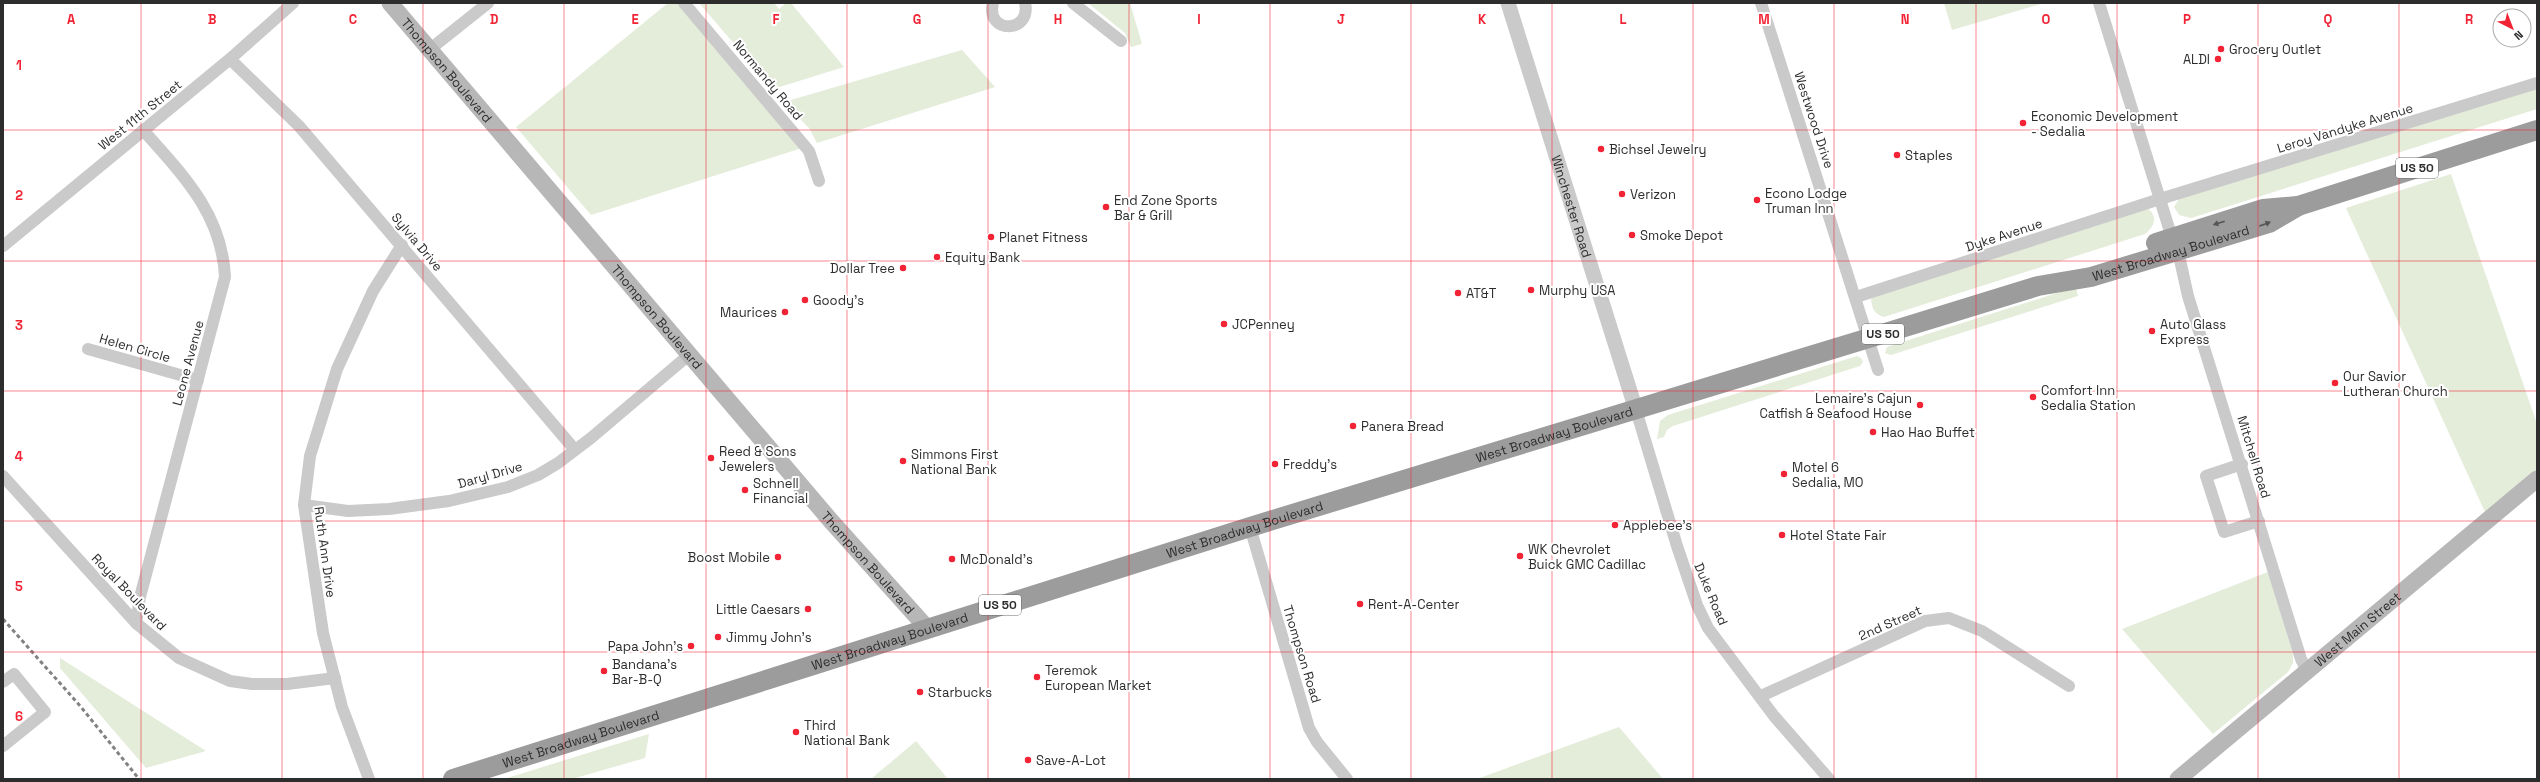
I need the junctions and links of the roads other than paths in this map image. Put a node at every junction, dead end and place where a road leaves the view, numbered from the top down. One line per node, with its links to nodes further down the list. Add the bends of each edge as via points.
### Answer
1 (293, 3): 13 (street, West 11th Street)
2 (390, 3): 12 (main road, Thompson Boulevard)
3 (488, 3): 12 (street)
4 (684, 3): 17 (street, Normandy Road, via 809,151)
5 (993, 3): 6 (street, via 994,19 1009,27 1023,19 1026,14)
6 (1025, 3)
7 (1074, 3): 11 (street)
8 (1508, 3): 28 (street, Winchester Road)
9 (1761, 3): 22 (street, Westwood Drive)
10 (2099, 3): 18 (street, Mitchell Road)
11 (1121, 41)
12 (429, 50): 25 (main road, Thompson Boulevard)
13 (230, 59): 15 (street, West 11th Street); 19 (street, Sylvia Drive, via 299,126)
14 (2537, 83): 18 (street, Leroy Vandyke Avenue)
15 (144, 130): 21 (street, West 11th Street); 27 (street, Leone Avenue, via 188,182 218,234 224,255 225,277)
16 (2537, 130): 20 (highway, West Broadway Boulevard / US 50, via 2298,206 2263,209)
17 (819, 181)
18 (2160, 199): 20 (street, Mitchell Road); 22 (street, Dyke Avenue)
19 (402, 245): 29 (street, Sylvia Drive); 33 (street, Ruth Ann Drive, via 374,291 337,369 310,456)
20 (2175, 245): 23 (highway, West Broadway Boulevard / US 50, via 2086,264 2038,286); 30 (street, Mitchell Road, via 2188,296)
21 (3, 246)
22 (1856, 297): 23 (street, Westwood Drive)
23 (1869, 338): 26 (street, Westwood Drive); 28 (highway, West Broadway Boulevard / US 50)
24 (88, 349): 27 (street, Helen Circle)
25 (690, 354): 29 (street, Daryl Drive); 37 (main road, Thompson Boulevard, via 831,521)
26 (1878, 370)
27 (198, 380): 36 (street, Leone Avenue, via 140,597)
28 (1636, 410): 35 (highway, West Broadway Boulevard / US 50); 42 (street, Duke Road, via 1674,539 1702,616 1714,638)
29 (575, 450): 33 (street, Daryl Drive, via 538,475 508,487 449,501 389,509 348,511)
30 (2242, 464): 34 (street, Mitchell Road); 34 (street, via 2206,476 2224,532)
31 (3, 476): 36 (street, Royal Boulevard)
32 (2537, 479): 38 (main road, West Main Street)
33 (304, 505): 39 (street, Ruth Ann Drive, via 322,627)
34 (2259, 521): 38 (street, Mitchell Road, via 2301,659)
35 (1250, 527): 37 (highway, West Broadway Boulevard / US 50); 46 (street, Thompson Road, via 1309,728 1317,742)
36 (136, 623): 39 (street, Royal Boulevard, via 179,658 230,681 287,684)
37 (927, 628): 45 (highway, West Broadway Boulevard / US 50)
38 (2307, 671): 48 (main road, West Main Street)
39 (335, 678): 44 (street, Ruth Ann Drive, via 342,707)
40 (3, 682): 43 (street, via 14,674 45,712)
41 (2069, 686): 42 (street, 2nd Street, via 1982,631 1949,618 1926,621)
42 (1760, 696): 47 (street, Duke Road, via 1774,716)
43 (3, 746)
44 (369, 779)
45 (453, 779)
46 (1348, 779)
47 (1829, 779)
48 (2178, 779)

